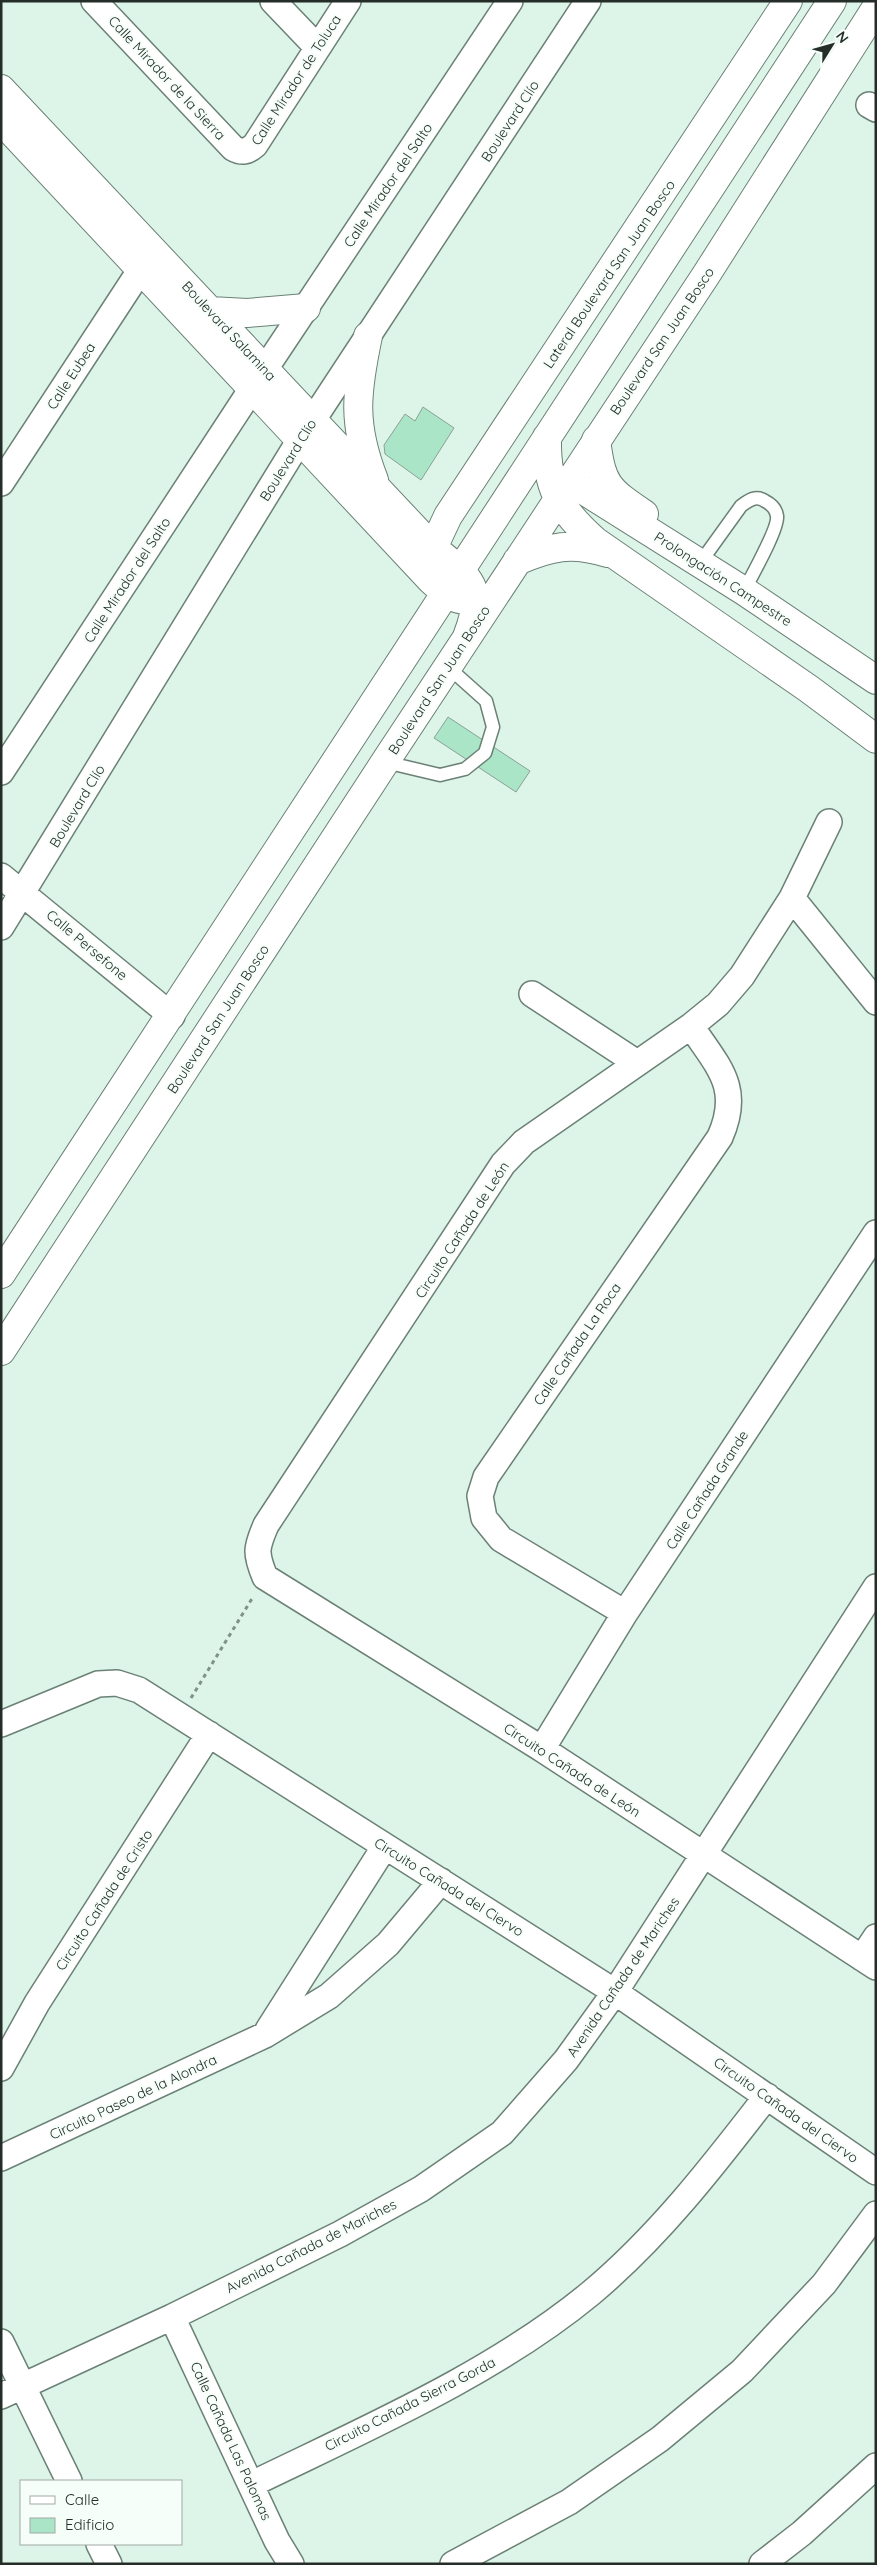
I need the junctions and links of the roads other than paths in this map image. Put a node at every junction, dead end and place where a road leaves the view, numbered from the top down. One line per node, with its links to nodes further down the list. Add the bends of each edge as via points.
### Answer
1 (94, 1): 12 (street, Calle Mirador de la Sierra)
2 (273, 1): 9 (street)
3 (348, 1): 9 (street, Calle Mirador de Toluca)
4 (510, 1): 14 (street, Calle Mirador del Salto)
5 (588, 1): 16 (street, Boulevard Clío)
6 (788, 1): 27 (main road, Lateral Boulevard San Juan Bosco, via 448,516)
7 (832, 1): 18 (main road)
8 (876, 8): 19 (main road, Boulevard San Juan Bosco)
9 (317, 47): 12 (street, Calle Mirador de Toluca, via 255,145)
10 (1, 89): 15 (main road, Boulevard Salamina)
11 (1, 120): 13 (main road, Boulevard Salamina)
12 (240, 152)
13 (141, 268): 17 (main road, Boulevard Salamina); 23 (street, Calle Eubea)
14 (306, 308): 15 (main road, via 247,313); 17 (street, Calle Mirador del Salto)
15 (210, 311): 17 (main road, Boulevard Salamina)
16 (368, 336): 20 (street, Boulevard Clío); 25 (main road, via 357,403 362,450)
17 (259, 378): 20 (main road, Boulevard Salamina); 41 (street, Calle Mirador del Salto)
18 (584, 380): 19 (main road, via 582,395 592,414 598,415); 21 (main road)
19 (619, 406): 22 (main road, Boulevard San Juan Bosco)
20 (307, 429): 25 (main road, Boulevard Salamina); 34 (main road, Boulevard Salamina); 44 (street, Boulevard Clío)
21 (547, 437): 24 (main road); 26 (main road)
22 (596, 440): 24 (main road, Boulevard San Juan Bosco); 29 (main road, via 606,485 677,536)
23 (1, 483)
24 (559, 486): 26 (main road, via 535,481); 28 (main road, via 580,528); 29 (main road, Prolongación Campestre); 30 (main road, Boulevard San Juan Bosco)
25 (377, 488): 27 (main road, Boulevard Salamina)
26 (509, 494): 31 (main road)
27 (434, 548): 31 (main road, Boulevard Salamina)
28 (616, 556): 30 (main road, via 580,546 565,546 547,549); 39 (main road)
29 (696, 560): 33 (main road, Prolongación Campestre); 33 (lane, via 750,499 761,498 772,504 777,516 774,530)
30 (517, 562): 32 (main road, Boulevard San Juan Bosco)
31 (461, 570): 34 (main road); 35 (main road, Boulevard Salamina, via 472,584)
32 (500, 587): 35 (main road); 36 (main road, Boulevard San Juan Bosco)
33 (744, 591): 38 (main road, Prolongación Campestre)
34 (442, 600): 35 (main road); 36 (main road, via 453,602 461,609); 49 (main road)
35 (477, 600): 36 (main road)
36 (467, 638): 37 (main road, Boulevard San Juan Bosco)
37 (448, 667): 40 (main road, Boulevard San Juan Bosco); 40 (lane, via 486,701 494,727 485,753 465,768 440,775)
38 (876, 680)
39 (876, 739)
40 (385, 762): 54 (main road, Boulevard San Juan Bosco)
41 (1, 772)
42 (829, 822): 45 (street, Circuito Cañada de León)
43 (1, 876): 44 (street, Calle Persefone)
44 (24, 892): 46 (street, Boulevard Clío); 49 (street, Calle Persefone)
45 (792, 898): 48 (street); 50 (street, Circuito Cañada de León, via 742,976 718,1004)
46 (1, 927)
47 (532, 994): 51 (street)
48 (876, 1002)
49 (172, 1016): 53 (main road)
50 (691, 1026): 51 (street, Circuito Cañada de León); 56 (street, Calle Cañada La Roca, via 720,1070 729,1094 729,1116 720,1137 486,1477 480,1496 484,1518 501,1539)
51 (638, 1062): 59 (street, Circuito Cañada de León, via 524,1142 503,1164 266,1525 257,1547 265,1577)
52 (876, 1233): 56 (street, Calle Cañada Grande)
53 (1, 1274)
54 (1, 1351)
55 (876, 1587): 61 (street, Avenida Cañada de Mariches)
56 (625, 1613): 59 (street, Calle Cañada Grande)
57 (1, 1724): 58 (street, Circuito Cañada del Ciervo, via 80,1690 98,1684 117,1683 139,1690)
58 (209, 1734): 60 (street, Circuito Cañada del Ciervo); 67 (street, Circuito Cañada de Cristo, via 37,2004)
59 (542, 1748): 61 (street, Circuito Cañada de León)
60 (385, 1846): 62 (street, Circuito Cañada del Ciervo); 66 (street)
61 (703, 1856): 64 (street, Circuito Cañada de León); 65 (street, Avenida Cañada de Mariches)
62 (441, 1881): 65 (street, Circuito Cañada del Ciervo); 66 (street, Circuito Paseo de la Alondra, via 388,1944 329,1996)
63 (876, 1937): 64 (street)
64 (869, 1963)
65 (615, 1992): 68 (street, Circuito Cañada del Ciervo); 72 (street, Avenida Cañada de Mariches, via 566,2060 502,2133 404,2198 340,2234)
66 (265, 2035): 69 (street, Circuito Paseo de la Alondra)
67 (1, 2068)
68 (767, 2096): 70 (street, Circuito Cañada del Ciervo); 77 (street, Circuito Cañada Sierra Gorda, via 667,2220 590,2293 504,2355 404,2410)
69 (1, 2158)
70 (876, 2172)
71 (876, 2214): 79 (street, via 824,2284 742,2371 660,2439 569,2502)
72 (172, 2317): 74 (street, Avenida Cañada de Mariches); 77 (street, Calle Cañada Las Palomas)
73 (1, 2342): 74 (street)
74 (12, 2391): 76 (street)
75 (876, 2466): 80 (street, via 802,2533)
76 (68, 2480)
77 (252, 2484): 78 (street, Calle Cañada Las Palomas, via 277,2541)
78 (291, 2564)
79 (452, 2564)
80 (762, 2564)

